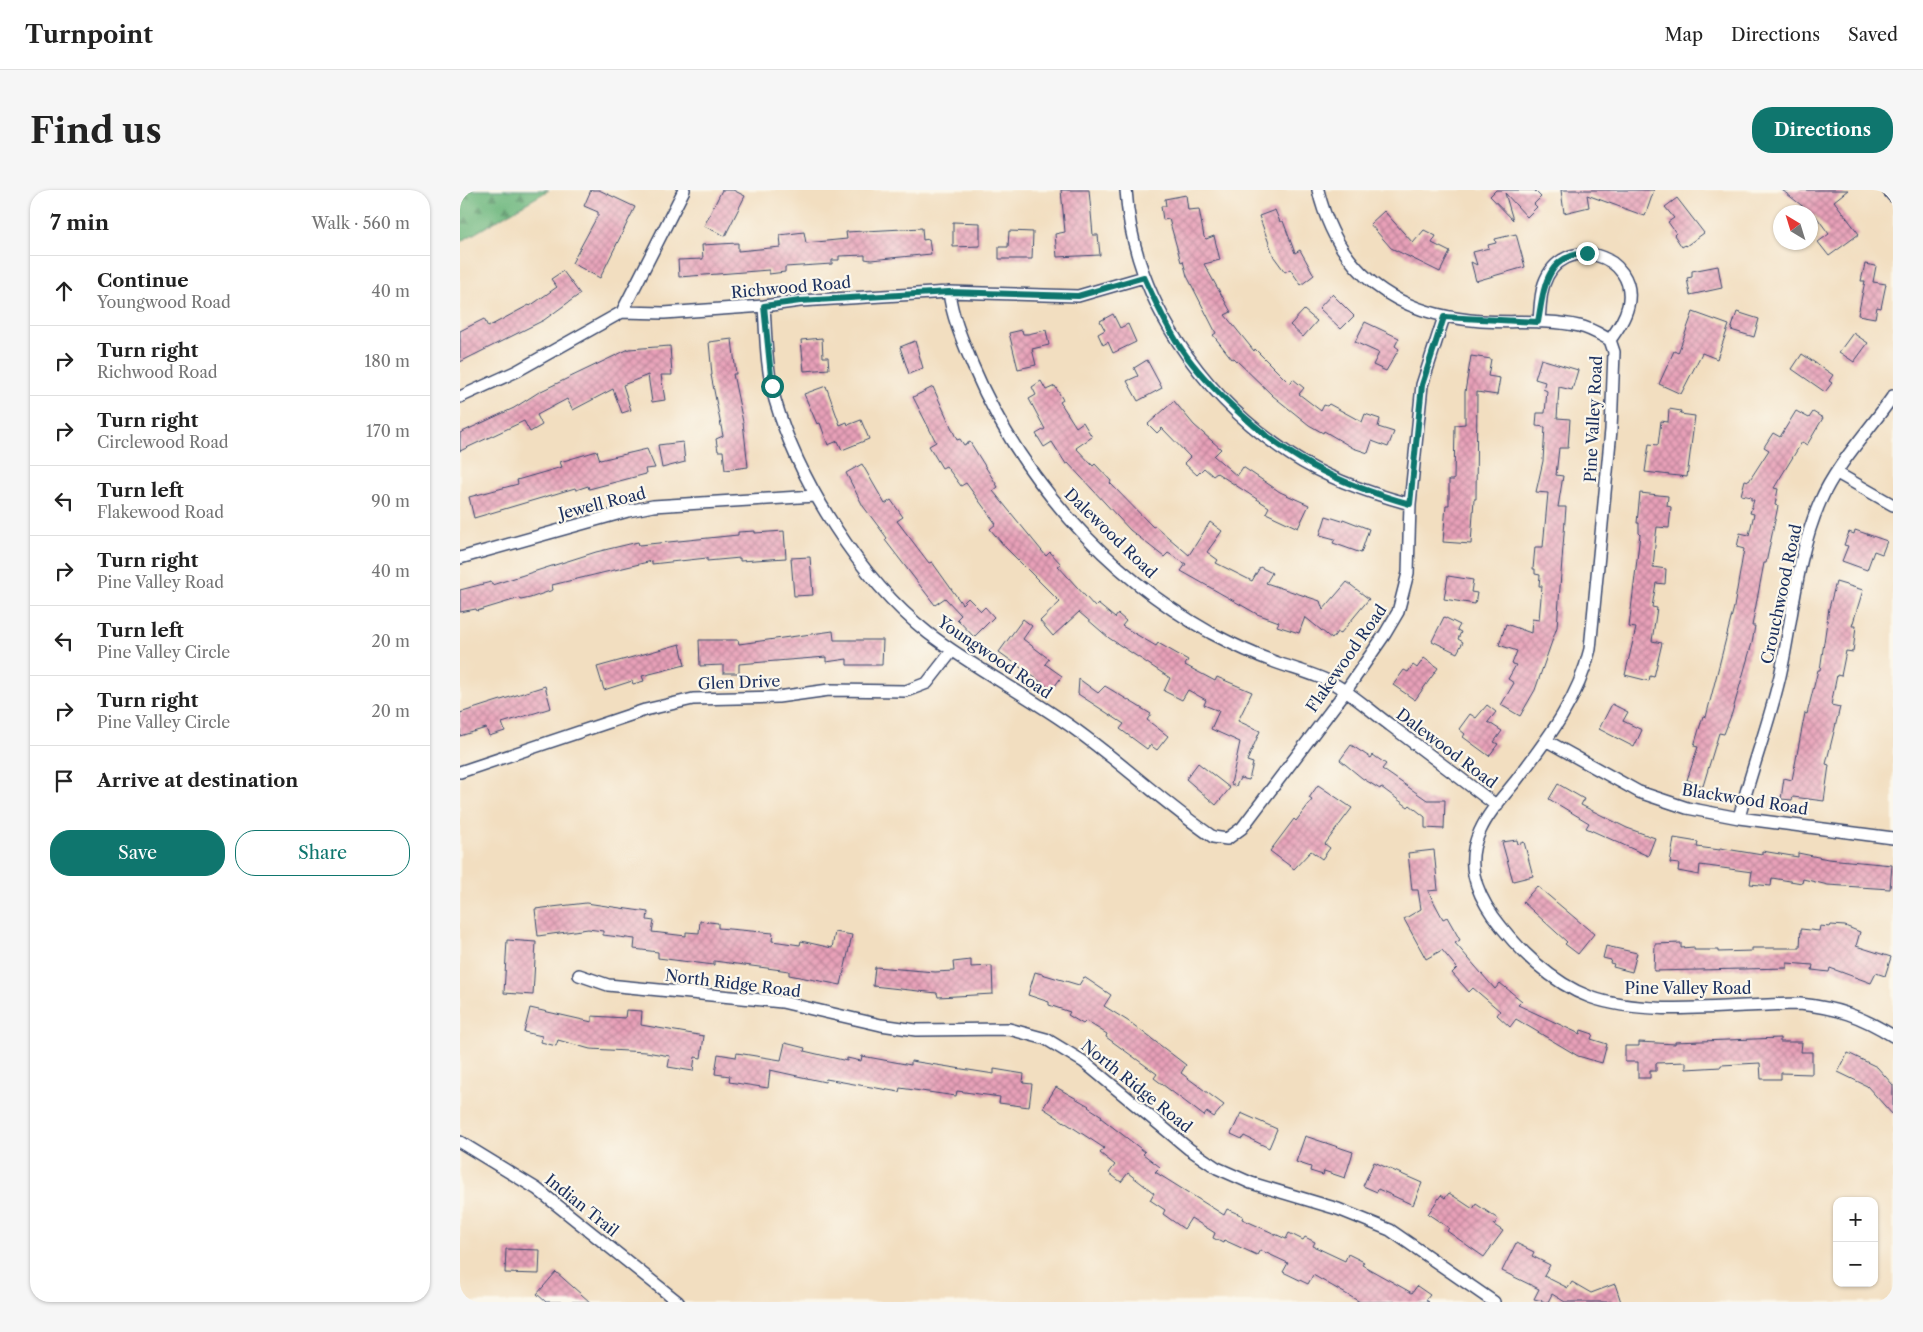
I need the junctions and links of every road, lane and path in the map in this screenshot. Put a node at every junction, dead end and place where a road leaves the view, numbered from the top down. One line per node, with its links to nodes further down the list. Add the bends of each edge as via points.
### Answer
1 (684, 190): 9 (street)
2 (1126, 190): 6 (street)
3 (1318, 190): 10 (street, Pine Valley Road, via 1334,237 1359,272 1396,300)
4 (1888, 190): 5 (street)
5 (1893, 196)
6 (1144, 277): 7 (street, Richwood Road, via 1078,296); 17 (street, via 1177,342 1196,369 1251,424 1310,466)
7 (949, 292): 8 (street, Richwood Road); 21 (street, Dalewood Road, via 966,350 1006,434 1058,505 1096,546 1148,592 1180,615 1236,646 1333,683)
8 (764, 306): 9 (street, Richwood Road, via 664,313); 16 (street, Youngwood Road, via 767,361 774,399)
9 (622, 312): 14 (street, via 517,371)
10 (1444, 317): 11 (street, Pine Valley Road); 17 (street, Flakewood Road, via 1422,385)
11 (1538, 322): 12 (street, Pine Valley Road, via 1581,326); 12 (street, via 1544,283 1550,272 1576,254 1605,257 1624,277 1629,295 1624,317)
12 (1610, 340): 22 (street, Pine Valley Road, via 1615,365 1596,605 1586,664 1569,705)
13 (1893, 396): 15 (street, Crouchwood Road)
14 (460, 398)
15 (1837, 473): 18 (street); 25 (street, Crouchwood Road, via 1821,501 1810,532 1780,676)
16 (815, 496): 19 (street, Jewell Road, via 653,506); 20 (street, Youngwood Road, via 876,583 926,632)
17 (1410, 504): 21 (street, Flakewood Road, via 1408,573 1398,612)
18 (1893, 505)
19 (460, 558)
20 (952, 651): 23 (street, Glen Drive, via 927,683 911,690 829,690 778,698 693,699 645,710); 27 (street, Youngwood Road, via 1077,730 1213,837)
21 (1346, 692): 24 (street, Dalewood Road); 27 (street, Flakewood Road, via 1265,800 1235,836)
22 (1547, 741): 24 (street, Pine Valley Road); 25 (street, Blackwood Road, via 1639,792 1687,808)
23 (460, 772)
24 (1496, 806): 29 (street, Pine Valley Road, via 1482,826 1475,845 1472,862 1478,890 1510,936 1554,978 1574,990 1613,1003 1638,1007 1800,1004 1825,1007 1852,1014)
25 (1739, 818): 26 (street, Blackwood Road)
26 (1893, 838)
27 (1227, 839)
28 (579, 975): 32 (street, North Ridge Road, via 608,985 782,1002 881,1026 916,1030 1009,1029 1046,1039 1084,1062 1189,1149 1217,1168 1251,1183 1338,1209 1390,1230)
29 (1893, 1036)
30 (460, 1142): 31 (street, Indian Trail, via 537,1189)
31 (678, 1302)
32 (1494, 1302)

